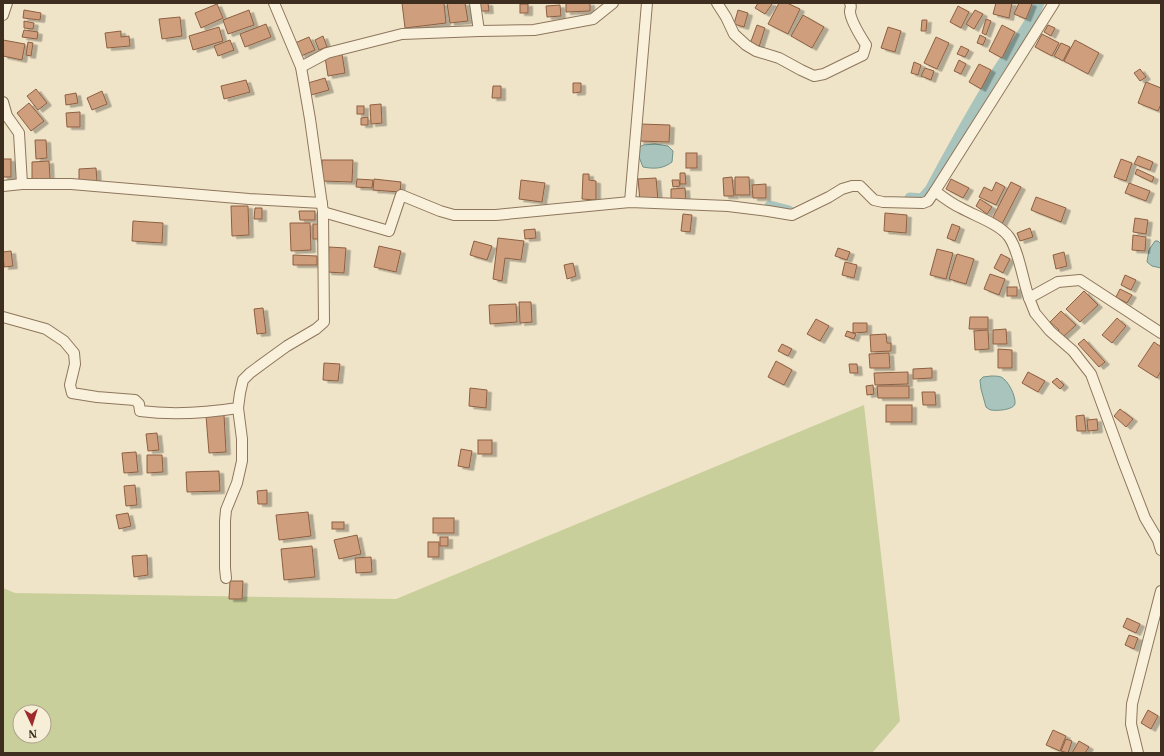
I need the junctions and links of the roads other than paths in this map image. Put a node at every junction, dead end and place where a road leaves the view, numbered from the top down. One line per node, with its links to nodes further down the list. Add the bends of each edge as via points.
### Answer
1 (8, 3): 9 (street)
2 (274, 3): 11 (street)
3 (476, 3): 10 (street)
4 (613, 3): 10 (street, via 593,19 534,30)
5 (647, 3): 16 (street)
6 (717, 3): 7 (street, via 734,34 746,45 756,52 779,58 814,76 824,74 863,55 866,45 856,28 850,12)
7 (850, 3)
8 (1054, 3): 15 (street)
9 (3, 15)
10 (479, 31): 11 (street, via 402,34 327,53)
11 (301, 68): 17 (street)
12 (3, 102): 13 (street, via 7,116 18,133)
13 (22, 184): 14 (street); 17 (street, via 71,184 249,199)
14 (3, 186)
15 (935, 191): 16 (street, via 928,201 923,203 883,202 874,200 860,186 852,186 792,215 728,206); 18 (street, via 1009,236)
16 (630, 202): 17 (street, via 503,214 454,215 401,195 389,231)
17 (322, 208): 21 (street, via 324,322 250,373 243,380)
18 (1029, 298): 20 (street, via 1058,282 1080,280); 22 (street, via 1035,313 1050,331 1073,351 1091,374 1145,518)
19 (3, 317): 21 (street, via 46,329 64,341 74,353 76,364 70,385 72,393 135,400 140,411 158,414)
20 (1161, 333)
21 (238, 408): 23 (street, via 242,461 237,483 226,510)
22 (1161, 550)
23 (226, 578)
24 (1161, 591): 25 (street, via 1132,704 1132,724)
25 (1138, 753)

